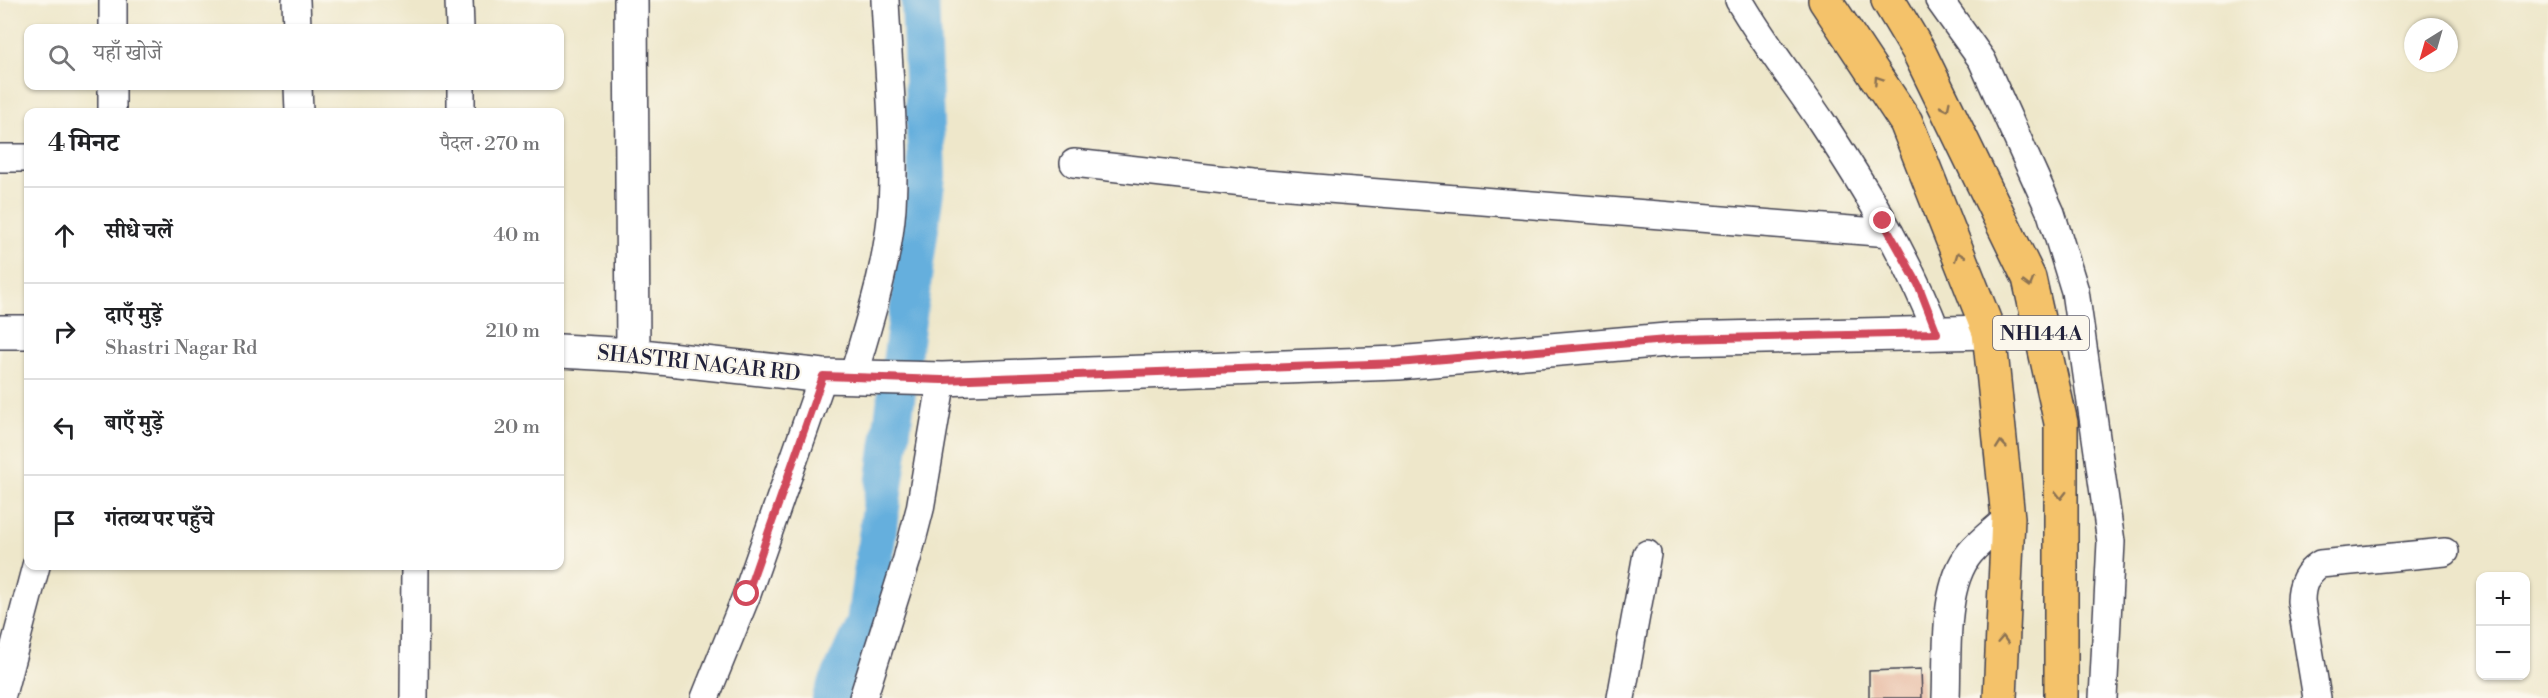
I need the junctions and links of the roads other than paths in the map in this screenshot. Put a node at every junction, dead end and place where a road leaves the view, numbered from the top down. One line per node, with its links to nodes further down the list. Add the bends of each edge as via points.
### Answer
1 (113, 0): 10 (street)
2 (296, 0): 11 (street)
3 (459, 0): 12 (street)
4 (632, 0): 28 (street)
5 (885, 0): 29 (street, via 892,207 880,281)
6 (1739, 0): 22 (street)
7 (1825, 0): 25 (highway, NH144A, one-way to 7, via 1906,122)
8 (1888, 0): 43 (highway, NH144A, one-way to 43, via 1918,50 2029,278 2061,423)
9 (1940, 0): 44 (street, via 1982,60 2051,213 2074,291 2111,542)
10 (113, 24)
11 (297, 24)
12 (460, 24)
13 (112, 90): 16 (street)
14 (298, 90): 17 (street)
15 (460, 90): 18 (street)
16 (112, 108)
17 (299, 108)
18 (461, 108)
19 (0, 158): 20 (street)
20 (24, 158)
21 (1074, 163): 22 (street, via 1252,183)
22 (1890, 232): 26 (street, via 1918,284)
23 (0, 332): 24 (street)
24 (24, 332)
25 (1989, 332): 26 (street, SHASTRI NAGAR RD); 31 (highway, NH144A, one-way to 25)
26 (1937, 333): 30 (street, SHASTRI NAGAR RD, via 1678,339 1398,363)
27 (564, 351): 28 (street, SHASTRI NAGAR RD)
28 (633, 355): 29 (street, SHASTRI NAGAR RD)
29 (853, 376): 30 (street, SHASTRI NAGAR RD); 38 (street, via 747,594)
30 (930, 379): 39 (street, via 920,509)
31 (2008, 518): 41 (street, via 1970,553 1954,585); 42 (highway, NH144A, one-way to 31)
32 (2445, 552): 45 (street, via 2320,564 2311,570 2301,591 2301,601)
33 (1647, 554): 40 (street)
34 (35, 570): 36 (street)
35 (415, 570): 37 (street)
36 (1, 698)
37 (414, 698)
38 (705, 698)
39 (863, 698)
40 (1621, 698)
41 (1946, 698)
42 (2000, 698)
43 (2061, 698)
44 (2103, 698)
45 (2317, 698)

